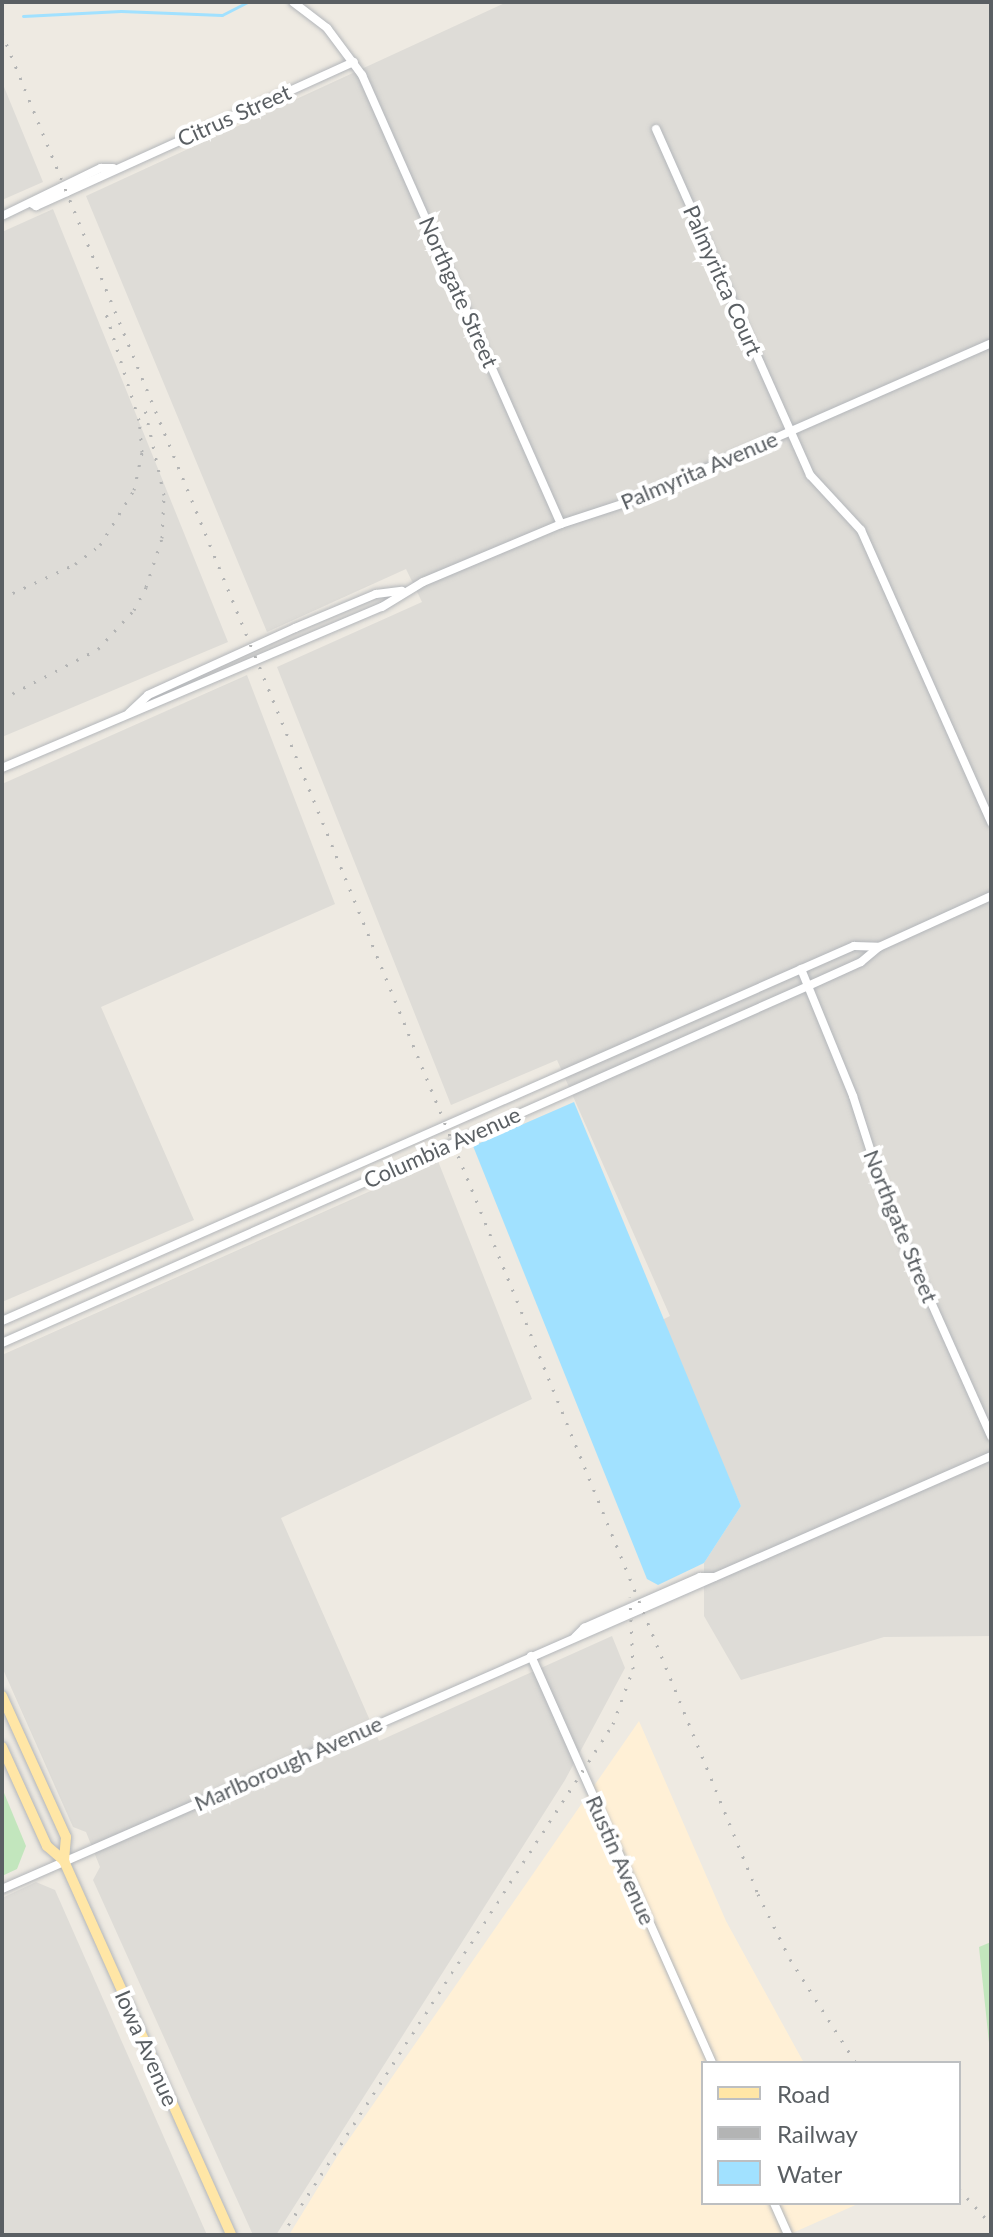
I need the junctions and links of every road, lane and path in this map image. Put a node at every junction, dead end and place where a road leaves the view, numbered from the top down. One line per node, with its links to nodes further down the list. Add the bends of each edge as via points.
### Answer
1 (293, 2): 2 (street, Northgate Street, via 327,28)
2 (354, 62): 4 (street, Citrus Street, via 36,206 31,203); 7 (street, Northgate Street)
3 (656, 129): 6 (street, Palmyritca Court)
4 (2, 216)
5 (991, 343): 6 (street, Palmyrita Avenue)
6 (790, 432): 7 (street, Palmyrita Avenue, via 634,500); 11 (street, via 810,475 861,530)
7 (561, 524): 8 (street, Palmyrita Avenue)
8 (404, 591): 9 (street, Palmyrita Avenue, via 382,607); 9 (street, Palmyrita Avenue, via 376,594 295,628 148,695)
9 (128, 713): 10 (street, Palmyrita Avenue)
10 (2, 768)
11 (991, 822)
12 (991, 896): 13 (street, Columbia Avenue)
13 (879, 947): 14 (street, Columbia Avenue, via 854,946); 15 (street, Columbia Avenue, via 861,962)
14 (801, 969): 15 (street, Northgate Street); 16 (street, Columbia Avenue)
15 (808, 986): 17 (street, Columbia Avenue); 26 (street, Northgate Street, via 853,1096 889,1208)
16 (661, 1032): 17 (street); 18 (street, Columbia Avenue)
17 (668, 1047): 19 (street, Columbia Avenue)
18 (307, 1186): 19 (street); 20 (street, Columbia Avenue)
19 (314, 1203): 21 (street, Columbia Avenue)
20 (108, 1273): 21 (street); 22 (street, Columbia Avenue)
21 (116, 1292): 23 (street, Columbia Avenue)
22 (64, 1293): 23 (street); 24 (street, Columbia Avenue)
23 (71, 1312): 25 (street, Columbia Avenue)
24 (2, 1321)
25 (2, 1343)
26 (991, 1436)
27 (991, 1456): 28 (street, Marlborough Avenue, via 606,1628)
28 (531, 1656): 31 (street, Marlborough Avenue); 33 (street, Rustin Avenue)
29 (2, 1696): 31 (main road, Iowa Avenue, via 66,1837)
30 (2, 1747): 31 (main road, Iowa Avenue, via 47,1846)
31 (64, 1861): 32 (street, Marlborough Avenue); 35 (main road, Iowa Avenue)
32 (2, 1889)
33 (711, 2061)
34 (775, 2205): 36 (street)
35 (231, 2235)
36 (788, 2235)

